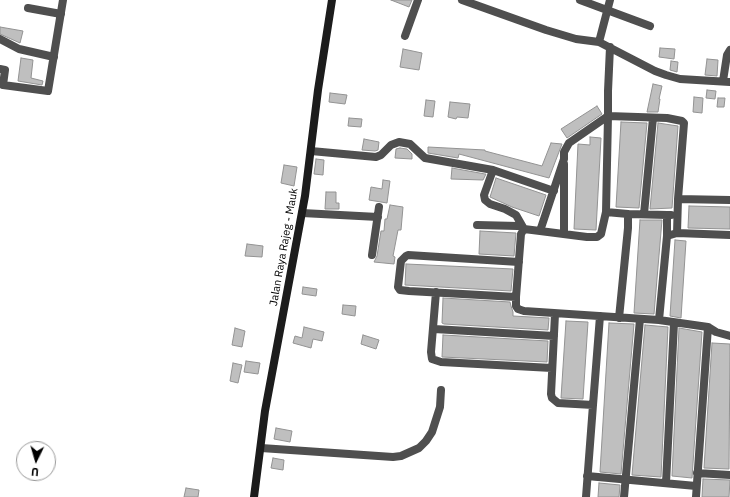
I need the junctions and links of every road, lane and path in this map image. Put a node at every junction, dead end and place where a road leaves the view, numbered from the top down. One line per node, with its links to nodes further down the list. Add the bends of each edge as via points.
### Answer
1 (63, 0): 9 (street)
2 (332, 0): 21 (main road, Jalan Raya Rajeg - Mauk)
3 (418, 0): 11 (street)
4 (462, 0): 13 (street, via 546,30 576,39)
5 (580, 0): 8 (street)
6 (610, 0): 8 (street)
7 (28, 8): 9 (street)
8 (607, 9): 10 (street); 13 (street)
9 (61, 14): 16 (street)
10 (650, 26)
11 (405, 36)
12 (0, 40): 16 (street, via 19,50)
13 (599, 42): 14 (street)
14 (610, 47): 18 (street, via 666,75 680,79); 19 (street)
15 (730, 50): 18 (street, via 727,55)
16 (54, 57): 17 (street, via 48,92 3,85 5,70)
17 (0, 69)
18 (727, 81)
19 (608, 116): 20 (street); 22 (street, via 569,143 564,152); 28 (street)
20 (653, 118): 25 (street, via 682,121 684,124); 31 (street)
21 (311, 151): 23 (street, via 376,157 399,142 410,144 425,158); 29 (main road, Jalan Raya Rajeg - Mauk)
22 (564, 159): 24 (street); 39 (street)
23 (493, 170): 24 (street); 36 (street, via 484,195 485,200 512,212)
24 (554, 190): 37 (street)
25 (678, 199): 26 (street); 33 (street)
26 (730, 200)
27 (379, 206): 34 (street)
28 (606, 212): 30 (street); 39 (street, via 599,236)
29 (302, 213): 34 (street); 59 (main road, Jalan Raya Rajeg - Mauk, via 265,410)
30 (628, 214): 31 (street); 48 (street)
31 (644, 214): 32 (street)
32 (667, 215): 33 (street); 41 (street)
33 (678, 216): 38 (street)
34 (378, 217): 42 (street)
35 (477, 225): 36 (street)
36 (523, 226): 37 (street); 43 (street)
37 (540, 231): 39 (street)
38 (677, 233): 40 (street); 41 (street)
39 (564, 234)
40 (730, 235)
41 (667, 236): 50 (street)
42 (372, 255)
43 (519, 262): 44 (street, via 411,256 403,258 399,289); 45 (street)
44 (436, 292): 45 (street); 53 (street)
45 (516, 297): 46 (street, via 518,309)
46 (555, 314): 47 (street); 54 (street)
47 (600, 316): 48 (street); 58 (street)
48 (619, 318): 49 (street)
49 (640, 319): 50 (street); 63 (street)
50 (659, 320): 51 (street)
51 (674, 323): 52 (street); 64 (street)
52 (708, 327): 55 (street); 60 (street)
53 (434, 330): 54 (street); 56 (street, via 431,356 434,360)
54 (554, 336): 56 (street)
55 (730, 336)
56 (552, 368): 58 (street, via 551,394 555,401)
57 (441, 390): 59 (street, via 440,407 432,432 419,448 401,456)
58 (593, 406): 62 (street)
59 (261, 448): 66 (main road, Jalan Raya Rajeg - Mauk)
60 (697, 473): 61 (street); 65 (street)
61 (730, 475)
62 (587, 476): 63 (street); 67 (street)
63 (626, 479): 64 (street); 68 (street)
64 (666, 484): 65 (street)
65 (696, 486): 69 (street)
66 (254, 497)
67 (586, 497)
68 (624, 497)
69 (696, 497)

